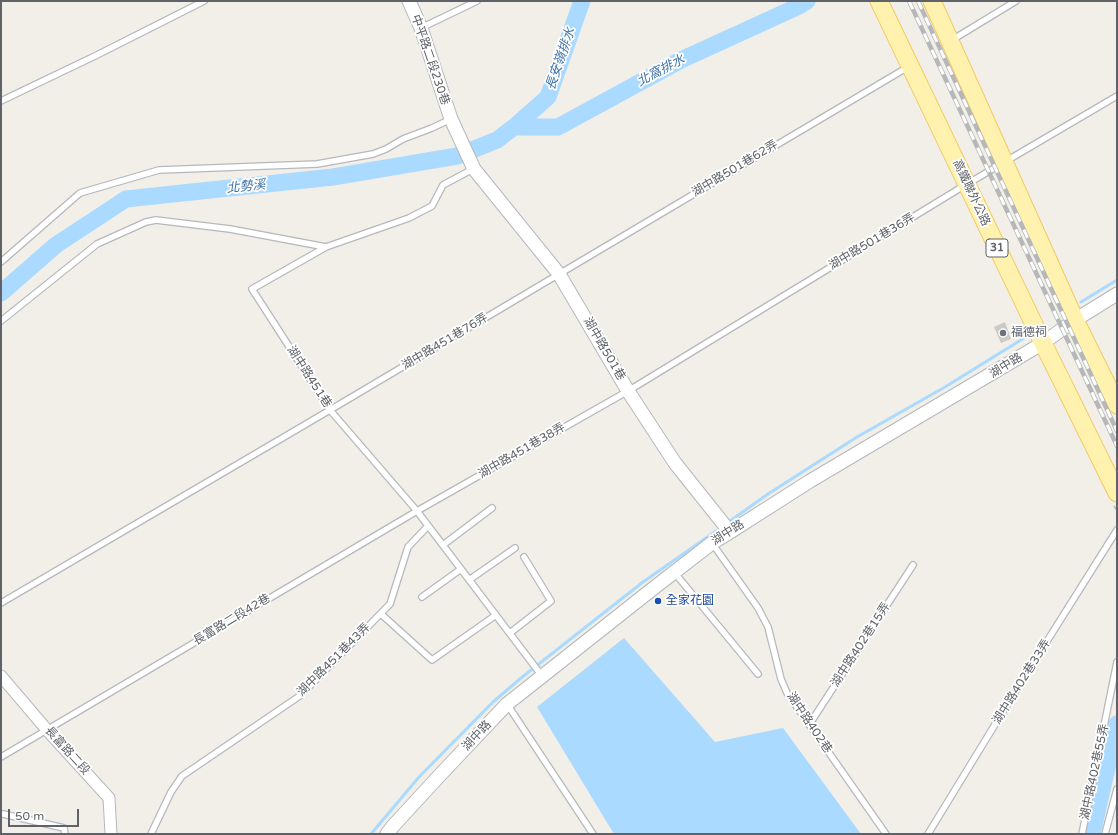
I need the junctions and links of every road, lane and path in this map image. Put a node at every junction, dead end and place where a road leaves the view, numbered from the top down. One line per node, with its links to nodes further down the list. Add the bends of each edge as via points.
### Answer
1 (204, 1): 11 (lane)
2 (409, 1): 7 (street, 中平路二段230巷)
3 (477, 1): 7 (lane)
4 (879, 1): 9 (main road, 高鐵聯外公路 / 31)
5 (932, 1): 8 (main road)
6 (1016, 1): 8 (lane)
7 (421, 28): 12 (street, 中平路二段230巷)
8 (950, 41): 13 (main road)
9 (910, 65): 15 (main road, 高鐵聯外公路 / 31); 18 (lane, 湖中路501巷62弄)
10 (1117, 96): 13 (lane, 湖中路501巷36弄)
11 (1, 101)
12 (451, 119): 14 (street, 中平路二段230巷); 17 (lane, via 373,154 318,164 159,170 80,193)
13 (1004, 162): 15 (lane, 湖中路501巷36弄); 20 (main road)
14 (474, 169): 16 (lane, 湖中路451巷, via 443,185 432,206 409,218); 18 (street, 湖中路501巷)
15 (967, 184): 22 (main road, 高鐵聯外公路 / 31); 23 (lane, 湖中路501巷36弄)
16 (326, 247): 21 (lane, via 230,229 156,220 146,222 96,244); 25 (lane, 湖中路451巷, via 252,289)
17 (1, 262)
18 (559, 274): 23 (street, 湖中路501巷); 25 (lane, 湖中路451巷76弄)
19 (1117, 294): 20 (street, 湖中路)
20 (1075, 320): 22 (street, 湖中路); 24 (main road)
21 (1, 321)
22 (1043, 343): 26 (main road, 高鐵聯外公路 / 31); 31 (street, 湖中路, via 810,481)
23 (628, 391): 28 (lane, 湖中路451巷38弄); 31 (street, 湖中路501巷, via 675,463)
24 (1117, 405)
25 (330, 410): 28 (lane, 湖中路451巷); 41 (lane, 湖中路451巷76弄)
26 (1117, 493)
27 (492, 508): 33 (lane)
28 (417, 511): 29 (lane, 湖中路451巷); 51 (lane, 長富路二段42巷)
29 (428, 526): 33 (lane, 湖中路451巷); 42 (lane, 湖中路451巷43弄, via 408,546 390,604)
30 (1117, 530): 61 (lane, 湖中路402巷33弄)
31 (730, 532): 32 (street, 湖中路)
32 (712, 543): 38 (street, 湖中路); 50 (lane, 湖中路402巷, via 758,608 768,627 781,680)
33 (443, 545): 37 (lane, 湖中路451巷)
34 (515, 548): 39 (lane)
35 (524, 557): 44 (lane, via 551,601)
36 (913, 565): 50 (lane, 湖中路402巷15弄)
37 (461, 569): 39 (lane, 湖中路451巷); 40 (lane)
38 (674, 572): 46 (lane); 48 (street, 湖中路)
39 (469, 580): 43 (lane, 湖中路451巷)
40 (422, 597)
41 (1, 603)
42 (381, 614): 43 (lane, via 432,660); 57 (lane, 湖中路451巷43弄, via 301,694 182,776 171,792)
43 (496, 616): 44 (lane, 湖中路451巷)
44 (510, 633): 48 (lane, 湖中路451巷)
45 (1117, 662): 62 (lane, 湖中路402巷55弄)
46 (758, 674)
47 (1, 676): 51 (street, 長富路二段)
48 (542, 676): 49 (street, 湖中路)
49 (507, 704): 58 (street, 湖中路); 59 (lane)
50 (809, 725): 60 (lane, 湖中路402巷)
51 (47, 730): 52 (lane, 長富路二段42巷); 56 (street, 長富路二段, via 109,798)
52 (1, 757)
53 (1117, 789): 63 (lane)
54 (4, 814): 55 (lane, via 64,828)
55 (65, 834)
56 (111, 834)
57 (151, 834)
58 (387, 834)
59 (593, 834)
60 (886, 834)
61 (928, 834)
62 (1082, 834)
63 (1105, 834)

